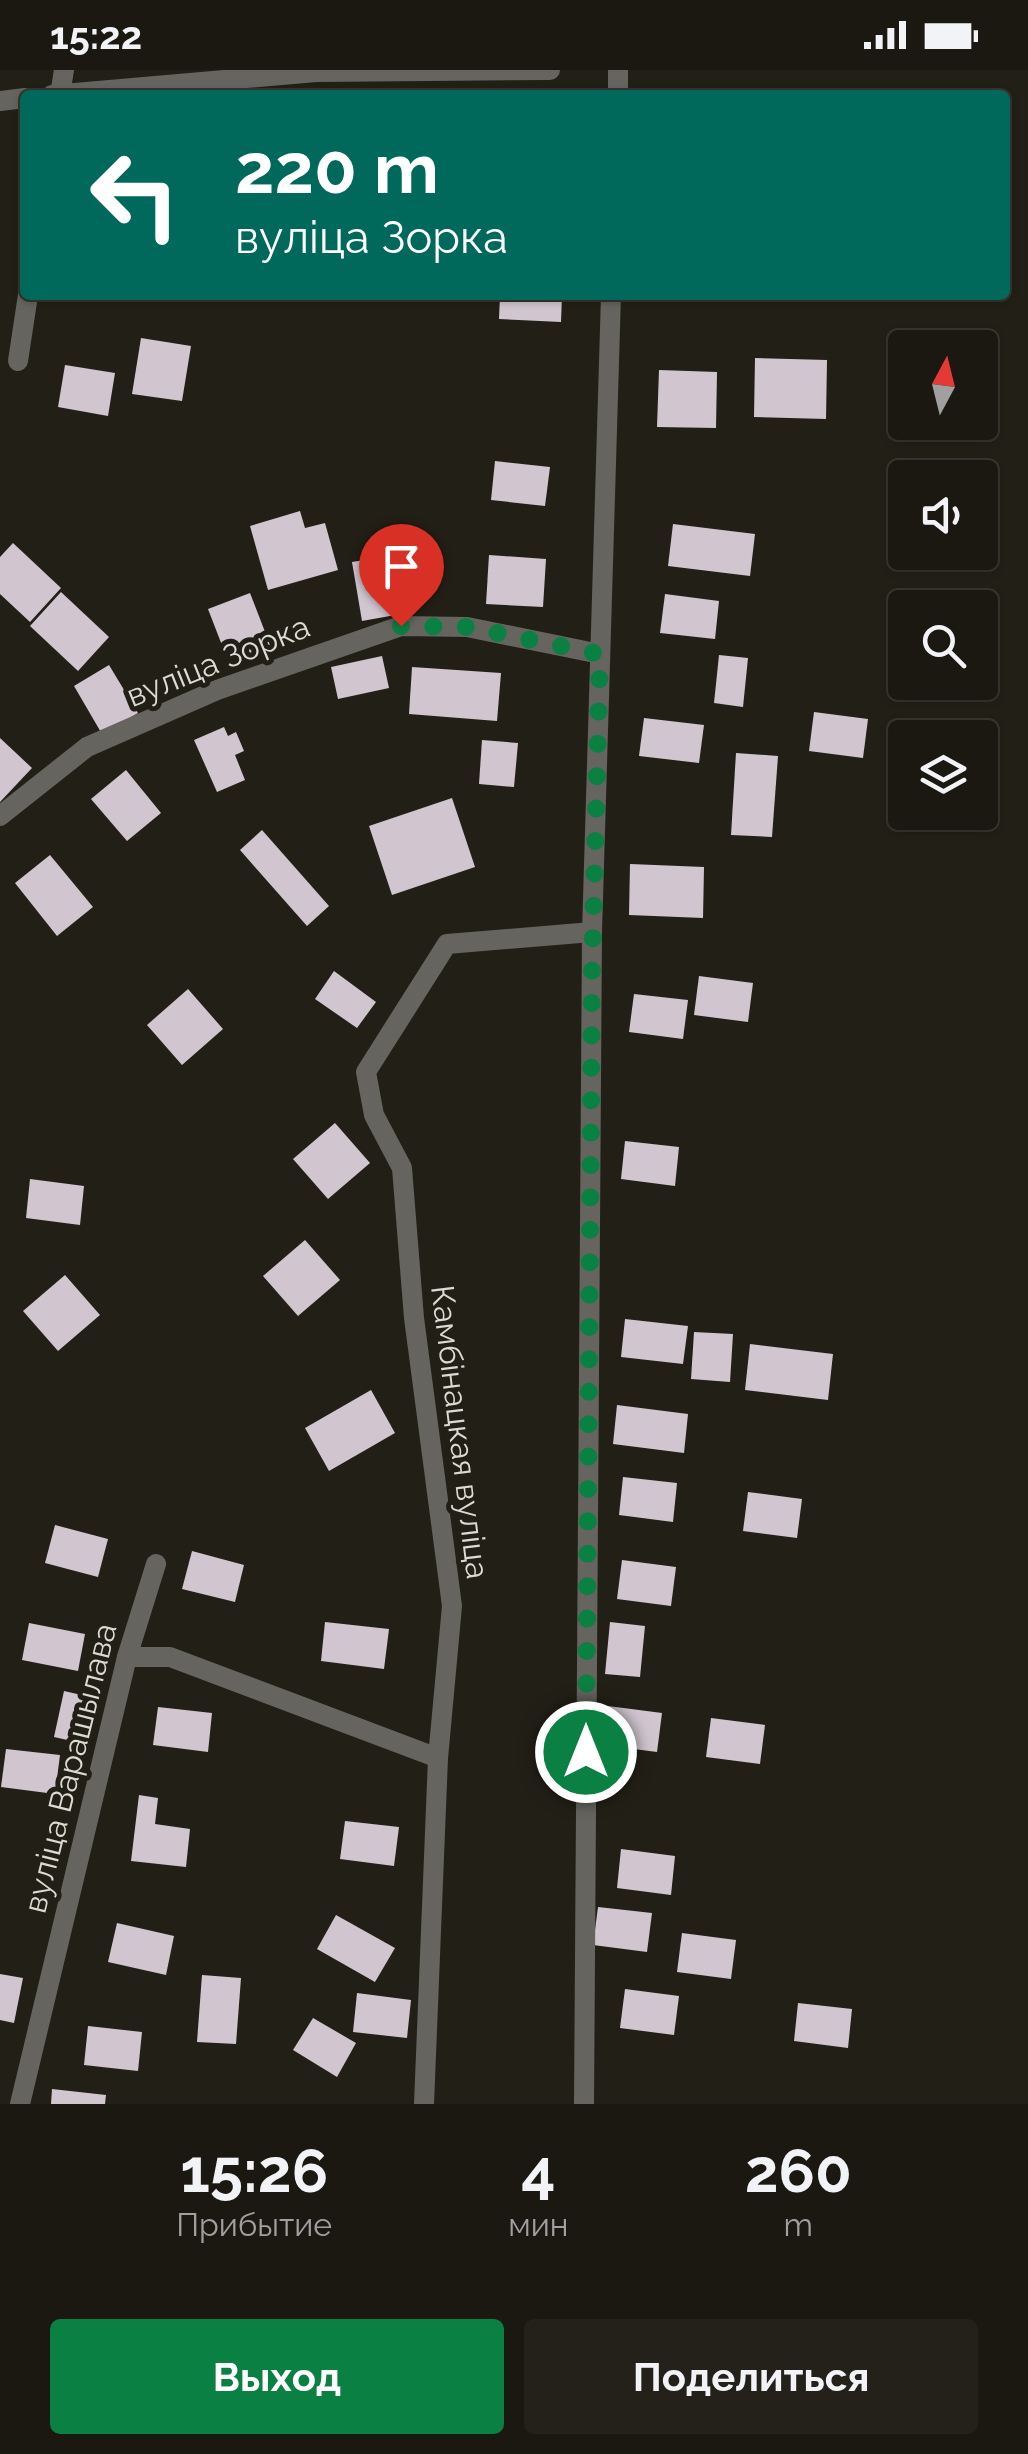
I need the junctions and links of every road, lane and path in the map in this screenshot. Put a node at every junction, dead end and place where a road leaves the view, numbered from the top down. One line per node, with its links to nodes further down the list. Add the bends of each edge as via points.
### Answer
1 (550, 70): 2 (street, via 316,72)
2 (107, 90)
3 (27, 300): 5 (street)
4 (611, 300): 6 (street)
5 (18, 361)
6 (600, 654): 7 (street, вуліца Зорка, via 468,627 401,626 217,690 87,747); 8 (street)
7 (0, 816)
8 (592, 932): 11 (street, Камбінацкая вуліца, via 446,944 366,1072 374,1115 402,1168 414,1318 452,1606); 14 (street)
9 (156, 1564): 10 (street, вуліца Варашылава)
10 (127, 1657): 11 (street, via 170,1657); 12 (street, вуліца Варашылава)
11 (438, 1758): 13 (street, Камбінацкая вуліца)
12 (20, 2104)
13 (424, 2104)
14 (584, 2104)

